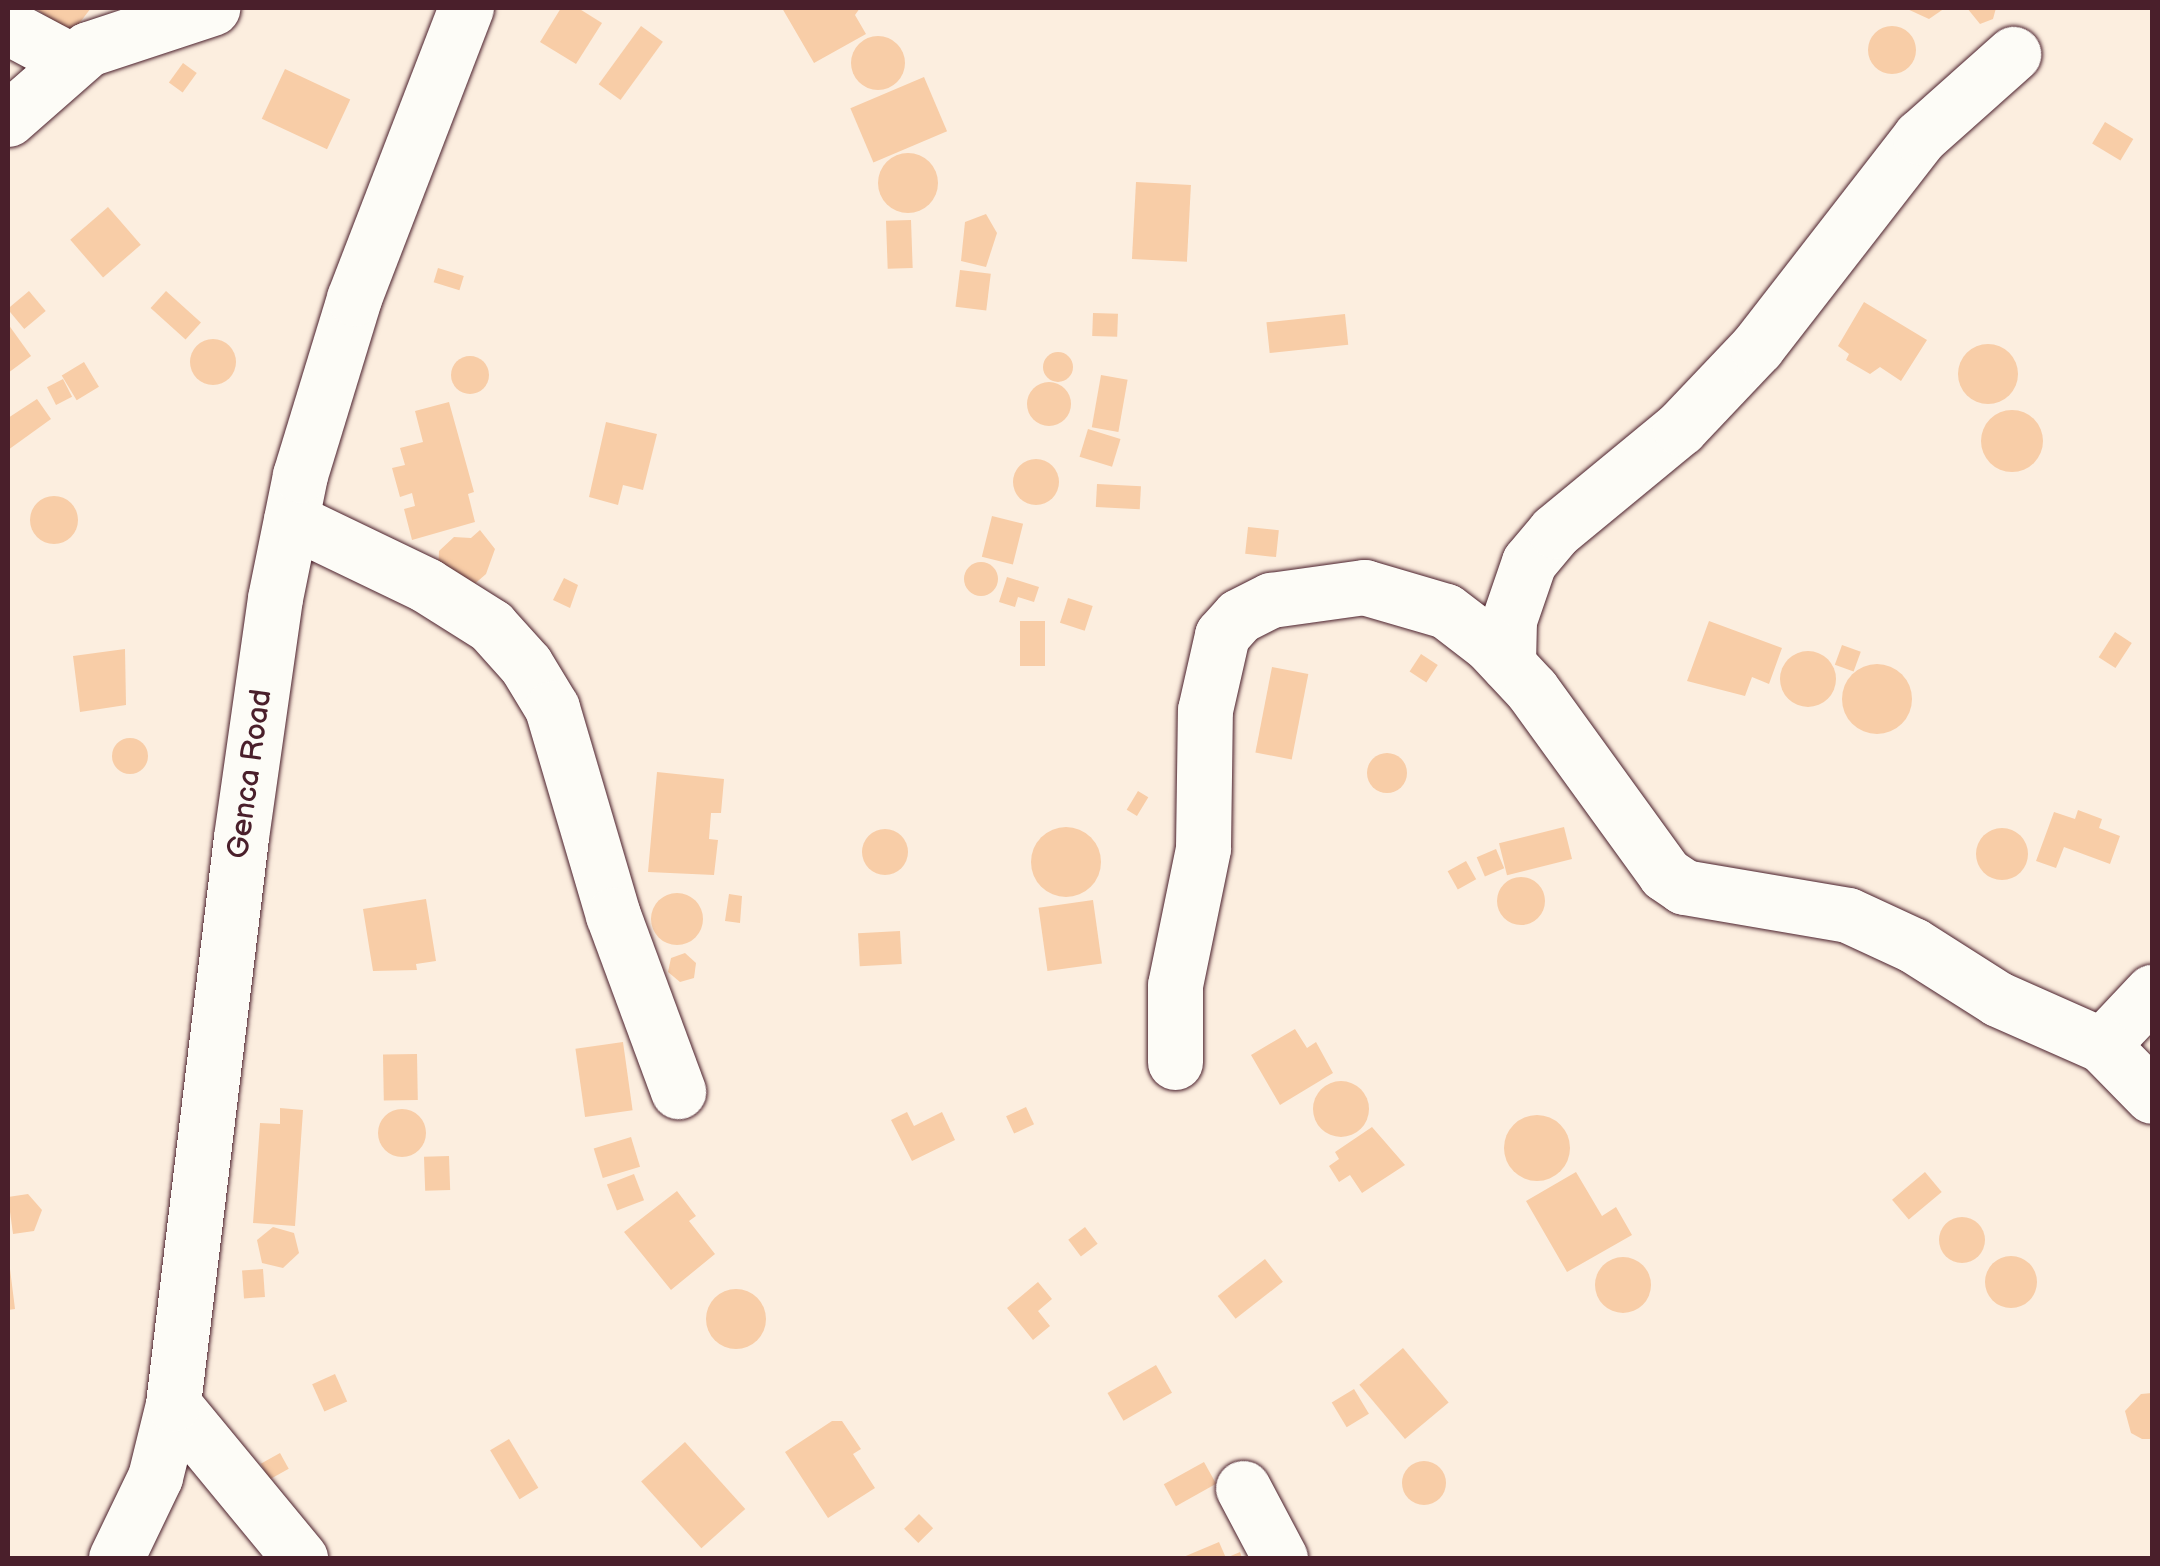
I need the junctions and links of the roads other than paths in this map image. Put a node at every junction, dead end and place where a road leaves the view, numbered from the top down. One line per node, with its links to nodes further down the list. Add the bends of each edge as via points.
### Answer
1 (212, 8): 5 (street, via 129,30)
2 (466, 8): 7 (street, Genca Road, via 354,298)
3 (8, 27): 5 (street)
4 (2013, 54): 8 (street, via 1920,138 1757,346 1680,428 1555,532 1529,562 1508,620)
5 (72, 61): 6 (street)
6 (8, 119)
7 (291, 520): 12 (street, via 426,585 491,626 526,665 552,708 613,915); 14 (street, Genca Road, via 242,837)
8 (1508, 664): 10 (street, via 1665,874 1684,887 1848,915 1913,944 1998,999); 11 (street, via 1446,611 1364,588 1271,600 1239,616 1222,635 1205,710 1203,848 1175,986)
9 (2152, 992): 10 (street)
10 (2102, 1044): 13 (street)
11 (1175, 1062)
12 (678, 1091)
13 (2152, 1096)
14 (173, 1404): 16 (street, Genca Road, via 155,1477); 17 (street)
15 (1243, 1488): 18 (street)
16 (116, 1558)
17 (300, 1558)
18 (1280, 1558)

